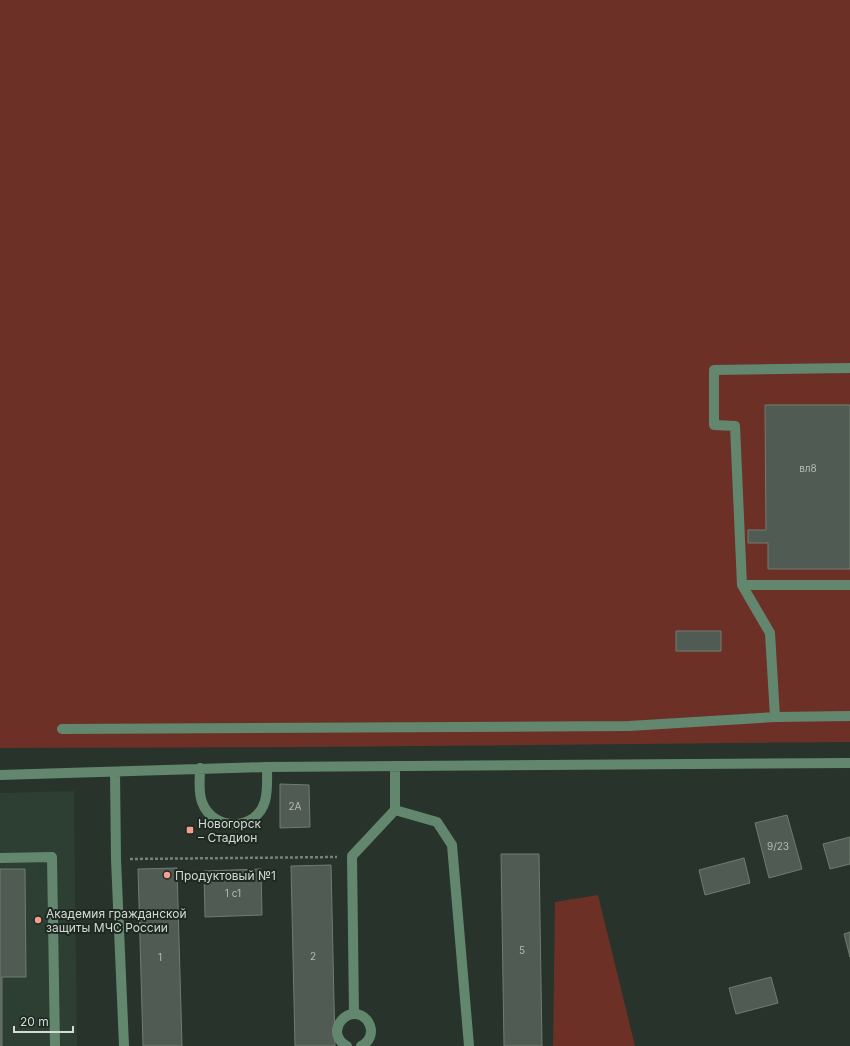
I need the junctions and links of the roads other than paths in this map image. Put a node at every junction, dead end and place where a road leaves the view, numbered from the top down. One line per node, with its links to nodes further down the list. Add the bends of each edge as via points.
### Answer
1 (850, 368): 2 (street, via 714,370 714,425 735,426)
2 (742, 585): 3 (street); 5 (street, via 770,633)
3 (850, 585)
4 (850, 716): 5 (street)
5 (775, 717): 6 (street, via 629,726)
6 (62, 729)
7 (850, 763): 8 (street)
8 (395, 766): 9 (street); 13 (street)
9 (267, 767): 10 (street); 10 (street, via 265,802 251,820 240,824 228,824 208,813 200,791)
10 (200, 768): 11 (street)
11 (115, 772): 12 (street); 17 (street)
12 (0, 775)
13 (395, 810): 15 (street, via 352,856); 20 (street, via 437,822 452,845)
14 (0, 858): 16 (street, via 52,857)
15 (354, 1014): 18 (street, via 343,1018 337,1030 337,1036); 19 (street, via 365,1018 371,1028 368,1040)
16 (55, 1046)
17 (124, 1046)
18 (346, 1046)
19 (361, 1046)
20 (469, 1046)

